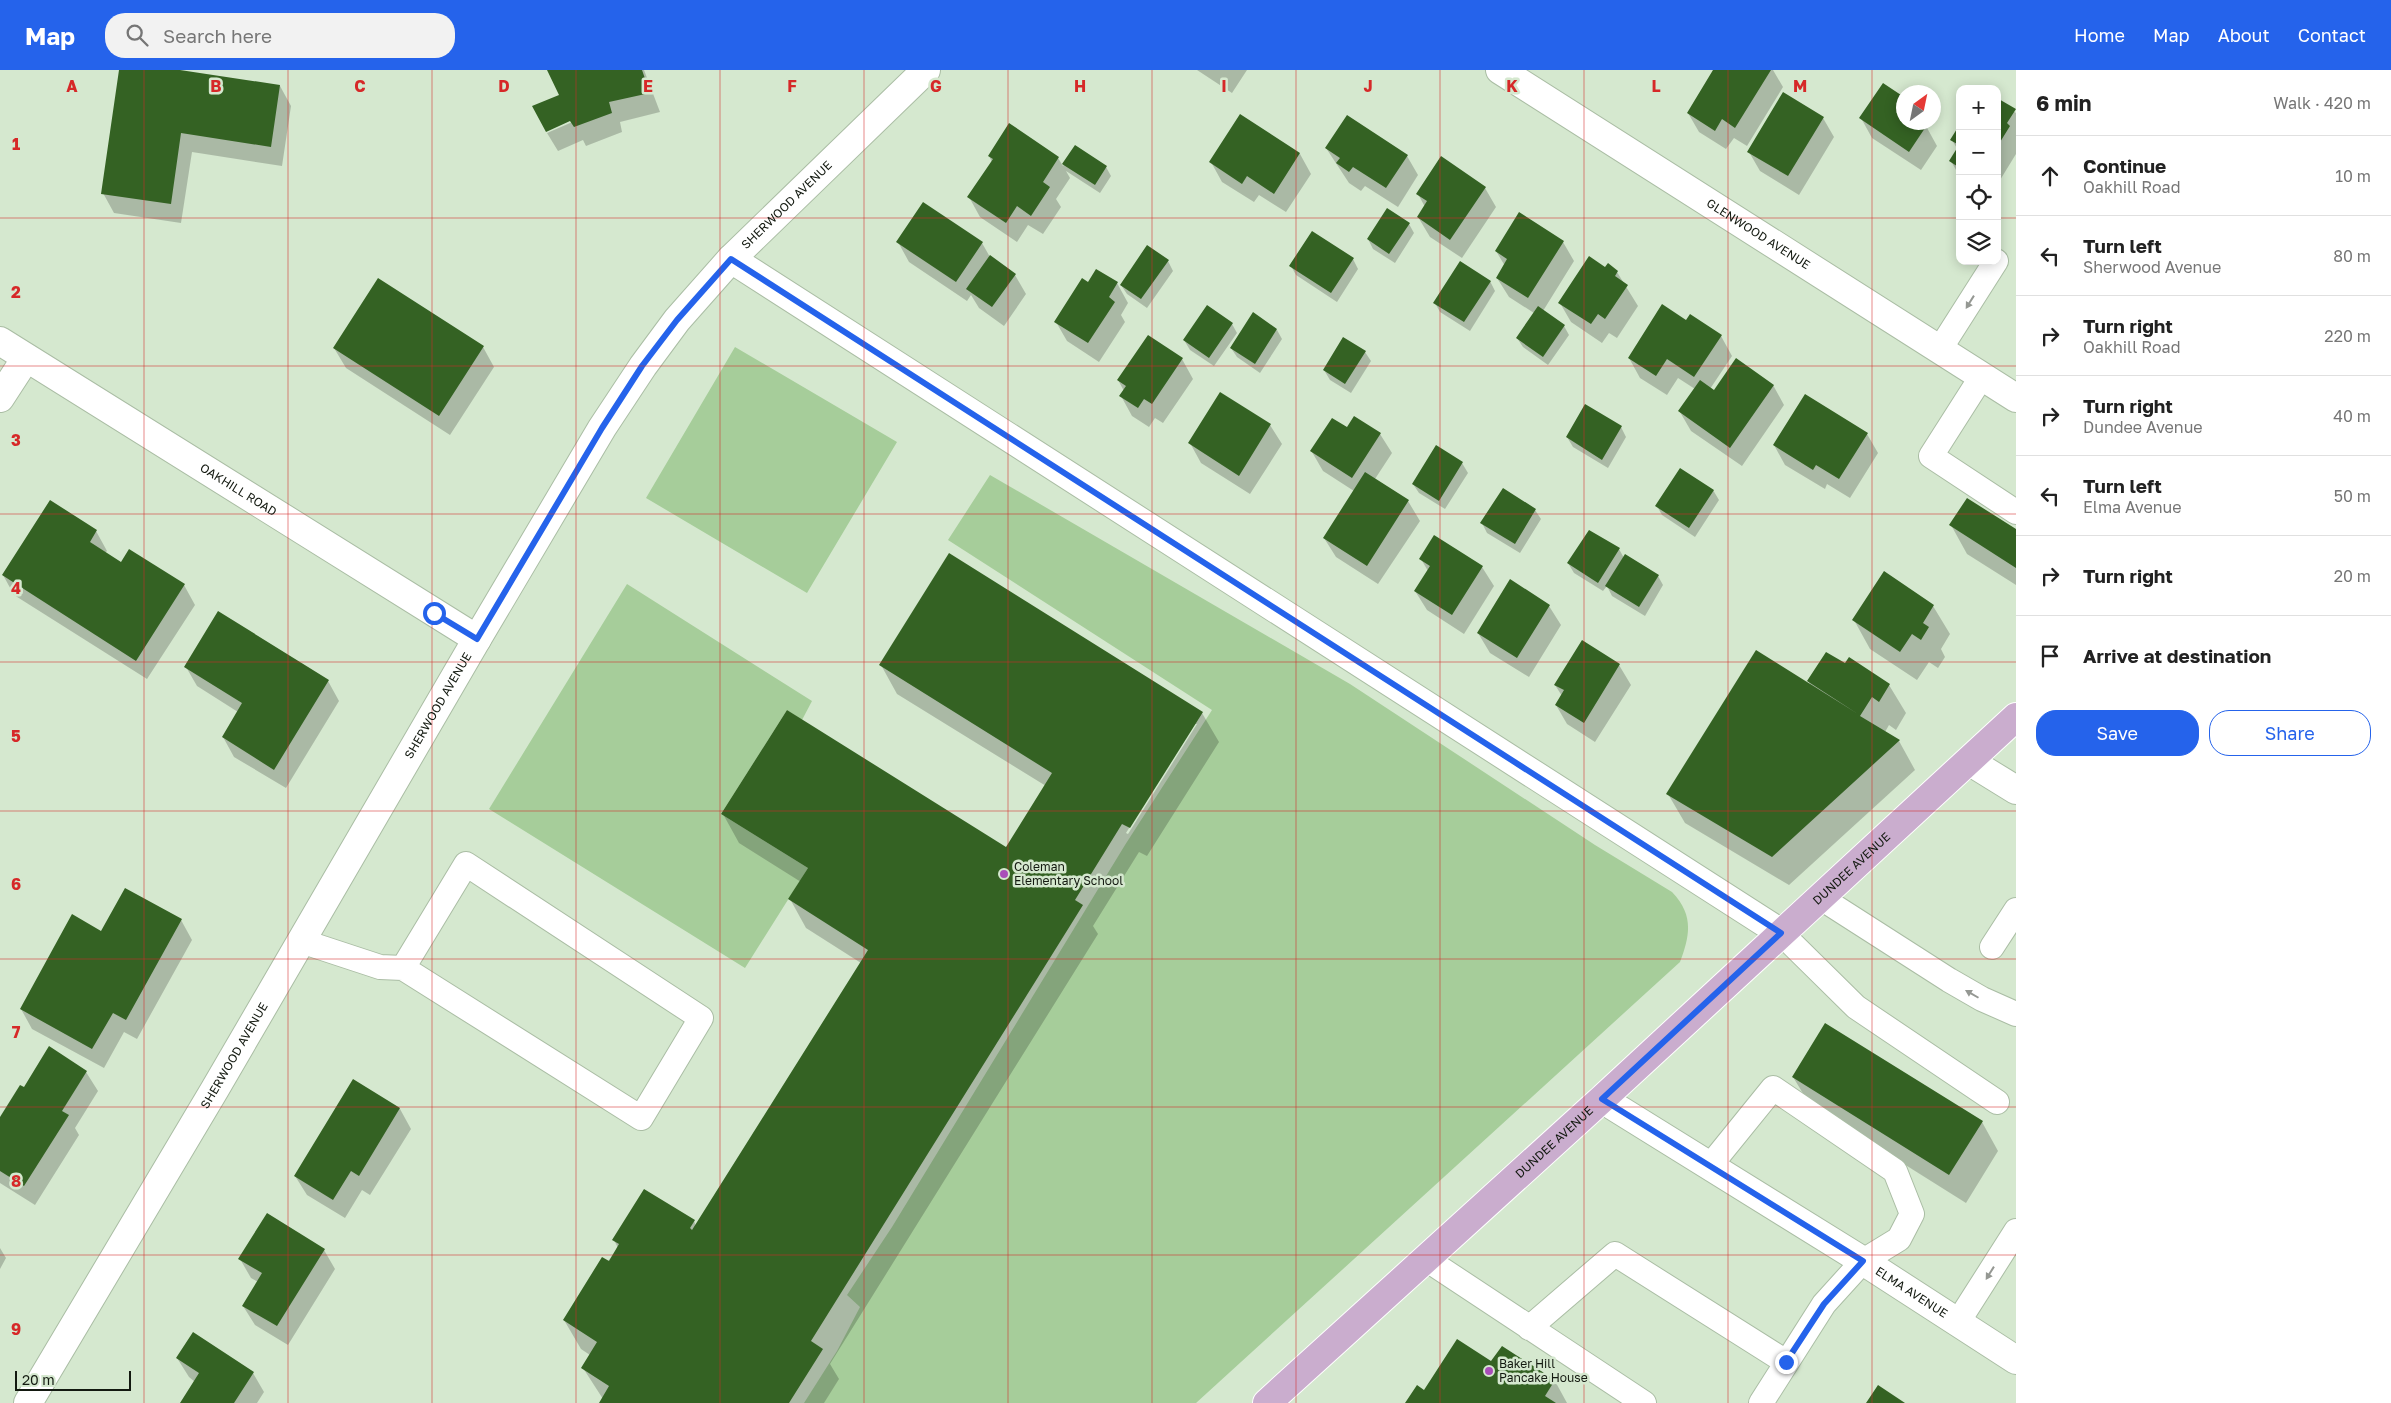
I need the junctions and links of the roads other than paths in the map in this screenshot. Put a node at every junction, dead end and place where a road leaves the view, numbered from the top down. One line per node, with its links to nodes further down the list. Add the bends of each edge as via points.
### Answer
1 (926, 70): 4 (street, SHERWOOD AVENUE)
2 (1500, 70): 8 (street, GLENWOOD AVENUE)
3 (2001, 258): 6 (lane)
4 (731, 259): 14 (street, SHERWOOD AVENUE, via 677,320 642,366); 20 (street)
5 (1994, 265): 8 (lane, one-way to 8)
6 (2016, 268)
7 (0, 341): 9 (street, OAKHILL ROAD)
8 (1940, 349): 10 (street, GLENWOOD AVENUE)
9 (26, 358): 11 (street); 14 (street, OAKHILL ROAD)
10 (1982, 376): 12 (street, GLENWOOD AVENUE); 13 (lane, via 1931,456)
11 (0, 398)
12 (2016, 398)
13 (2016, 512)
14 (477, 639): 21 (street, SHERWOOD AVENUE)
15 (2016, 717): 16 (main road, DUNDEE AVENUE)
16 (1968, 761): 17 (street); 18 (main road, DUNDEE AVENUE)
17 (2016, 790)
18 (1821, 898): 20 (main road, DUNDEE AVENUE); 24 (lane, one-way to 18, via 1982,1000)
19 (2016, 910): 22 (lane)
20 (1781, 933): 25 (main road, DUNDEE AVENUE); 26 (lane, via 1856,1007)
21 (301, 941): 23 (lane, via 380,966); 35 (street, SHERWOOD AVENUE)
22 (1992, 947)
23 (403, 968): 23 (lane, via 641,1118 701,1018 466,864)
24 (2016, 1014)
25 (1602, 1099): 27 (street, ELMA AVENUE); 29 (main road, DUNDEE AVENUE)
26 (1997, 1102)
27 (1709, 1167): 30 (street, ELMA AVENUE); 30 (lane, via 1773,1088 1895,1171 1912,1214 1899,1239)
28 (2016, 1232): 31 (lane, one-way to 31)
29 (1426, 1259): 32 (lane); 36 (main road, DUNDEE AVENUE)
30 (1863, 1261): 31 (street, ELMA AVENUE); 34 (lane, via 1824,1304)
31 (1958, 1322): 33 (street, ELMA AVENUE)
32 (1529, 1328): 34 (lane, via 1615,1254); 37 (lane)
33 (2015, 1357)
34 (1786, 1362): 38 (lane)
35 (28, 1403)
36 (1267, 1403)
37 (1644, 1403)
38 (1760, 1403)

